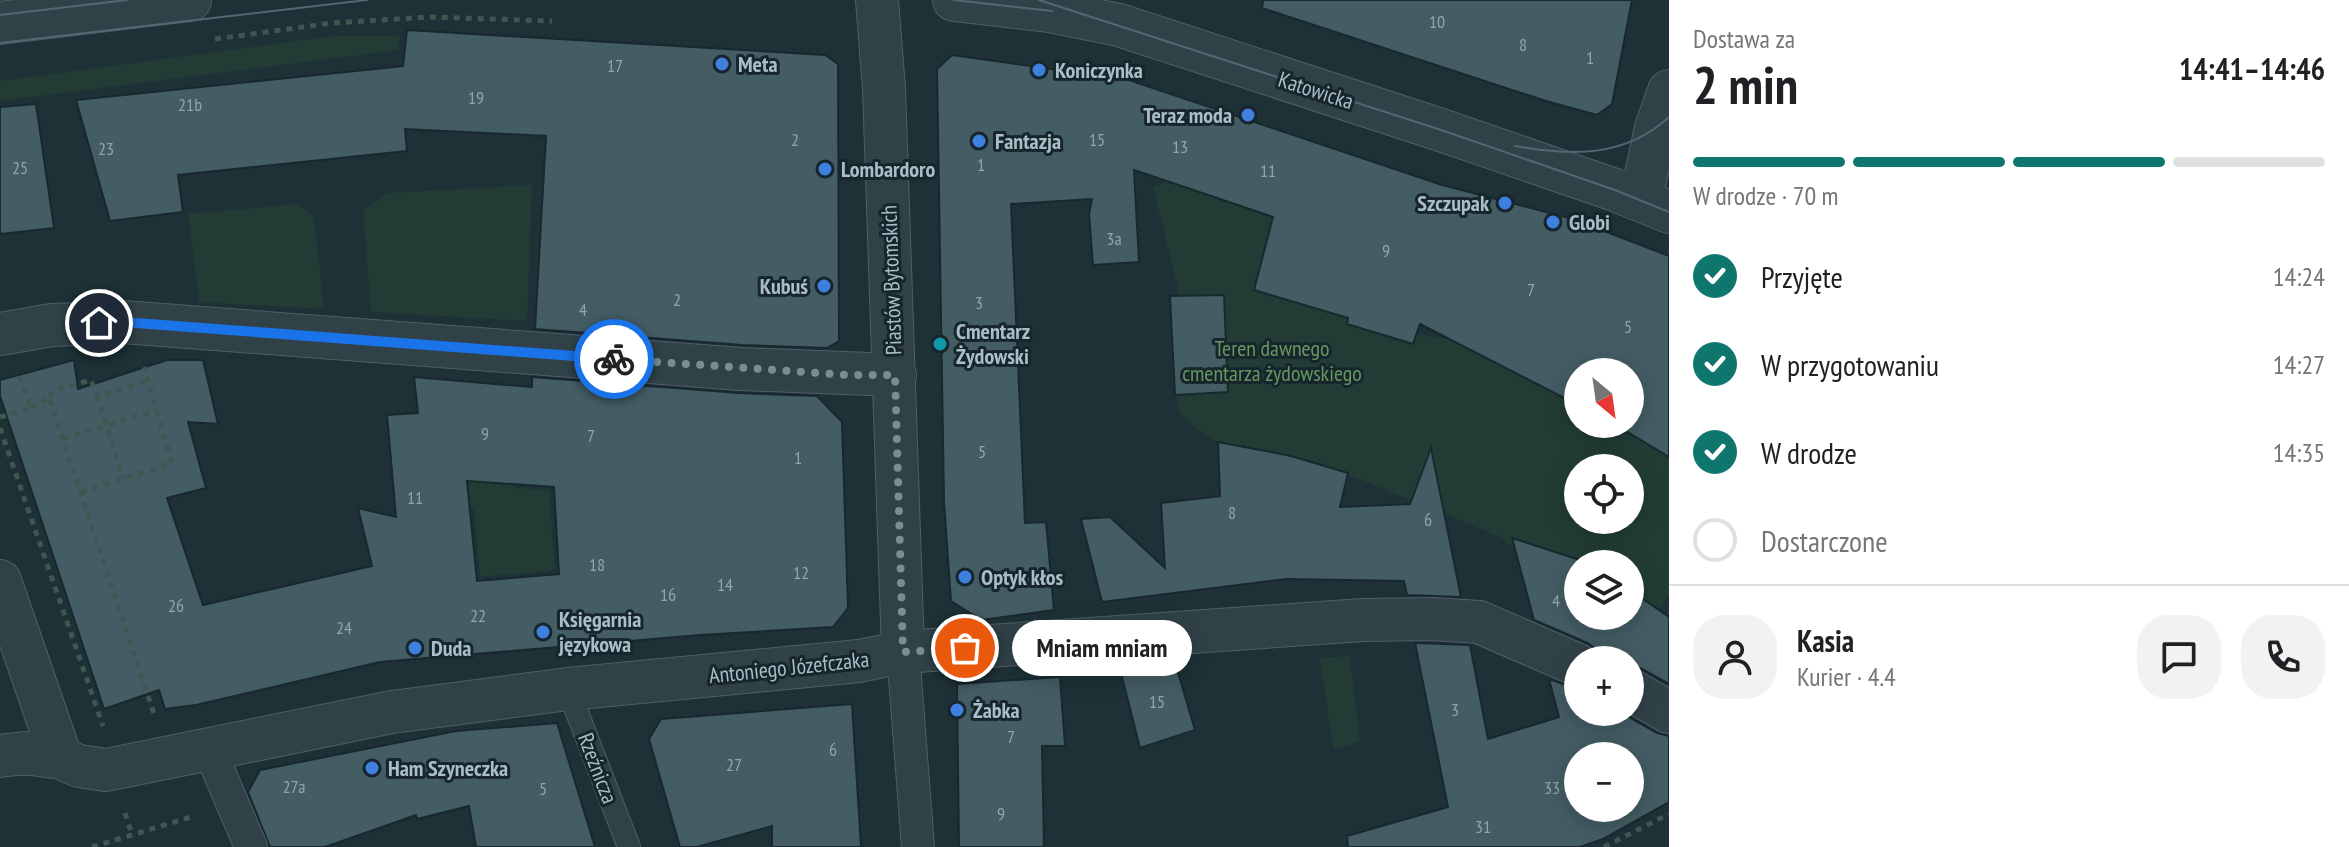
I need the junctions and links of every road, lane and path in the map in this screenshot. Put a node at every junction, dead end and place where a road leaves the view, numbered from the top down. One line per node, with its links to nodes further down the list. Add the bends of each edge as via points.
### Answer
1 (190, 0): 6 (street)
2 (877, 0): 13 (street, Piastów Bytomskich)
3 (954, 0): 4 (street, Katowicka)
4 (1072, 7): 9 (street, Katowicka)
5 (552, 21): 7 (path, via 430,17)
6 (0, 23)
7 (205, 40)
8 (1669, 91): 9 (street, via 1656,128)
9 (1655, 206)
10 (0, 334): 13 (street, via 123,322 741,369)
11 (140, 355): 14 (path)
12 (19, 373): 17 (path)
13 (895, 375): 26 (street, Piastów Bytomskich)
14 (148, 381): 15 (path); 18 (path)
15 (97, 396): 16 (path, via 91,380); 20 (path)
16 (49, 397): 17 (path); 22 (path)
17 (31, 408): 19 (path)
18 (157, 410): 20 (path); 23 (path, via 172,463)
19 (0, 417)
20 (105, 425): 22 (path); 23 (path)
21 (0, 428): 32 (path)
22 (63, 439): 24 (path)
23 (123, 478): 24 (path)
24 (81, 492): 31 (path)
25 (0, 581): 35 (street)
26 (903, 652): 27 (street, Antoniego Józefczaka, via 1433,619 1479,622); 28 (street, Antoniego Józefczaka, via 859,661); 41 (street, Piastów Bytomskich)
27 (1564, 659)
28 (568, 689): 33 (street, Antoniego Józefczaka, via 392,712); 40 (lane, Rzeźnicza)
29 (1644, 698): 30 (street)
30 (1669, 712)
31 (155, 719)
32 (103, 728)
33 (210, 751): 35 (street, Antoniego Józefczaka, via 106,770); 36 (street)
34 (0, 756): 35 (street, Antoniego Józefczaka)
35 (61, 758)
36 (232, 804): 38 (path); 39 (street)
37 (1669, 814): 42 (path)
38 (92, 847)
39 (251, 847)
40 (629, 847)
41 (918, 847)
42 (1604, 847)

